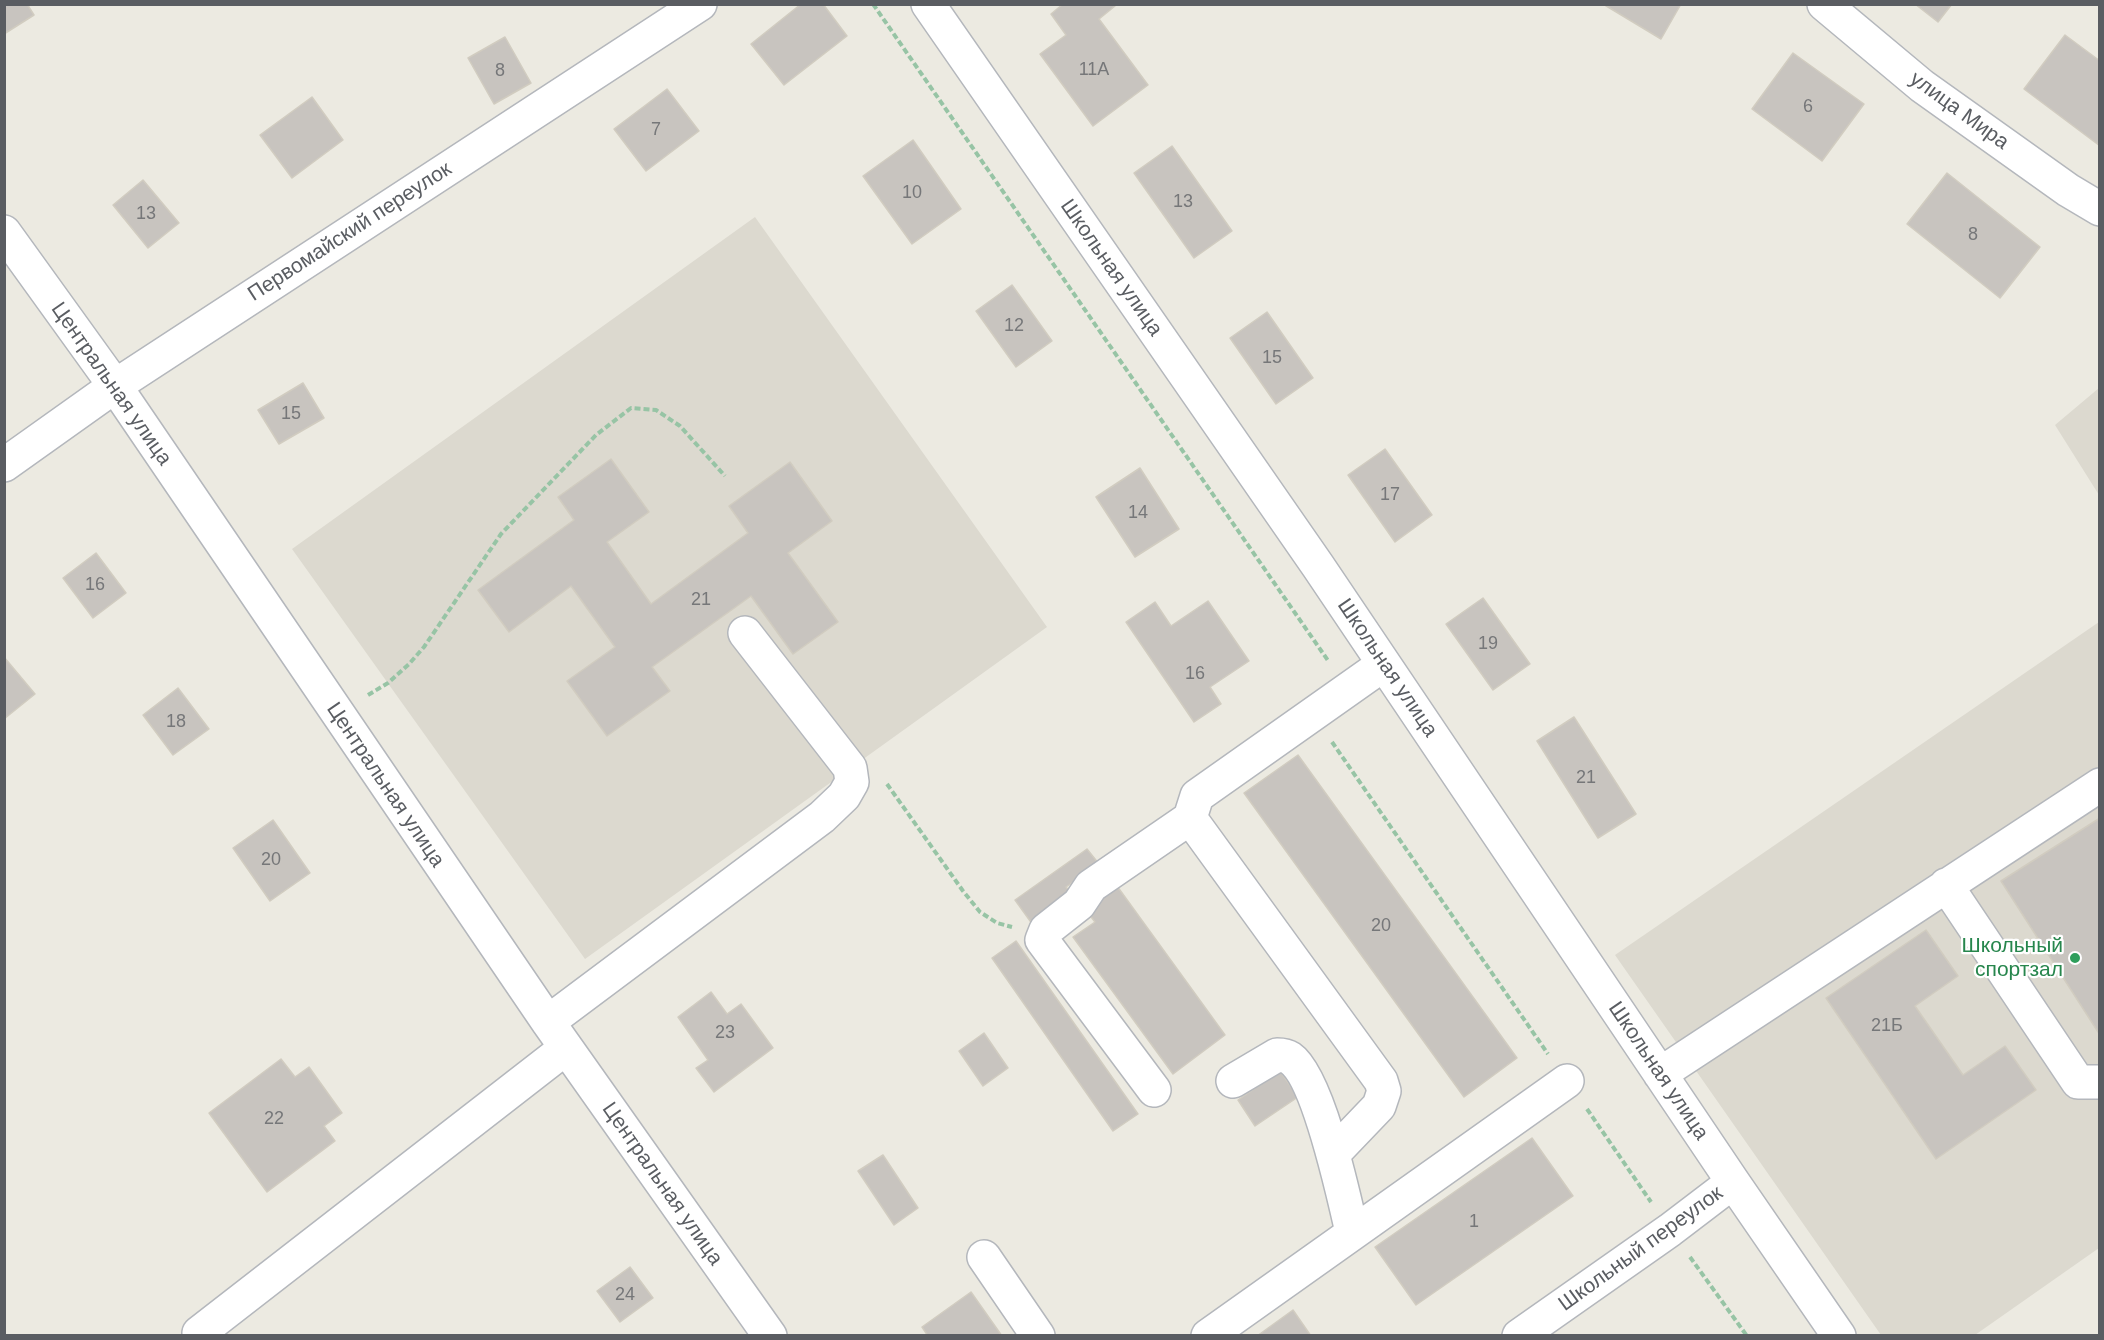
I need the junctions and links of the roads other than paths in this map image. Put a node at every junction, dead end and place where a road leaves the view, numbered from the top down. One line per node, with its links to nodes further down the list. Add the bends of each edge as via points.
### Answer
1 (700, 4): 6 (street, Первомайский переулок)
2 (928, 4): 9 (street, Школьная улица)
3 (1824, 4): 4 (street, улица Мира, via 1922,86)
4 (2100, 209)
5 (4, 232): 6 (street, Центральная улица)
6 (114, 386): 7 (street, Первомайский переулок); 13 (street, Центральная улица)
7 (4, 465)
8 (745, 633): 13 (street, via 850,768 852,782 844,796 822,817)
9 (1384, 664): 11 (street, via 1197,796); 15 (street, Школьная улица)
10 (2100, 785): 12 (street)
11 (1190, 818): 19 (street, via 1091,886 1079,904 1046,930 1042,940); 20 (street, via 1381,1081 1384,1091 1379,1106)
12 (1946, 885): 15 (street); 18 (street, via 2078,1082)
13 (548, 1022): 14 (street, Центральная улица)
14 (566, 1048): 24 (street); 25 (street, Центральная улица)
15 (1660, 1074): 21 (street, Школьная улица)
16 (1233, 1081): 20 (street, via 1277,1055 1290,1057 1304,1074)
17 (1567, 1081): 22 (street)
18 (2100, 1082)
19 (1154, 1090)
20 (1334, 1153): 22 (street)
21 (1733, 1182): 28 (street, Школьный переулок); 29 (street, Школьная улица)
22 (1352, 1232): 27 (street)
23 (984, 1257): 26 (street)
24 (199, 1333)
25 (770, 1335)
26 (1038, 1335)
27 (1208, 1335)
28 (1519, 1335)
29 (1839, 1335)

